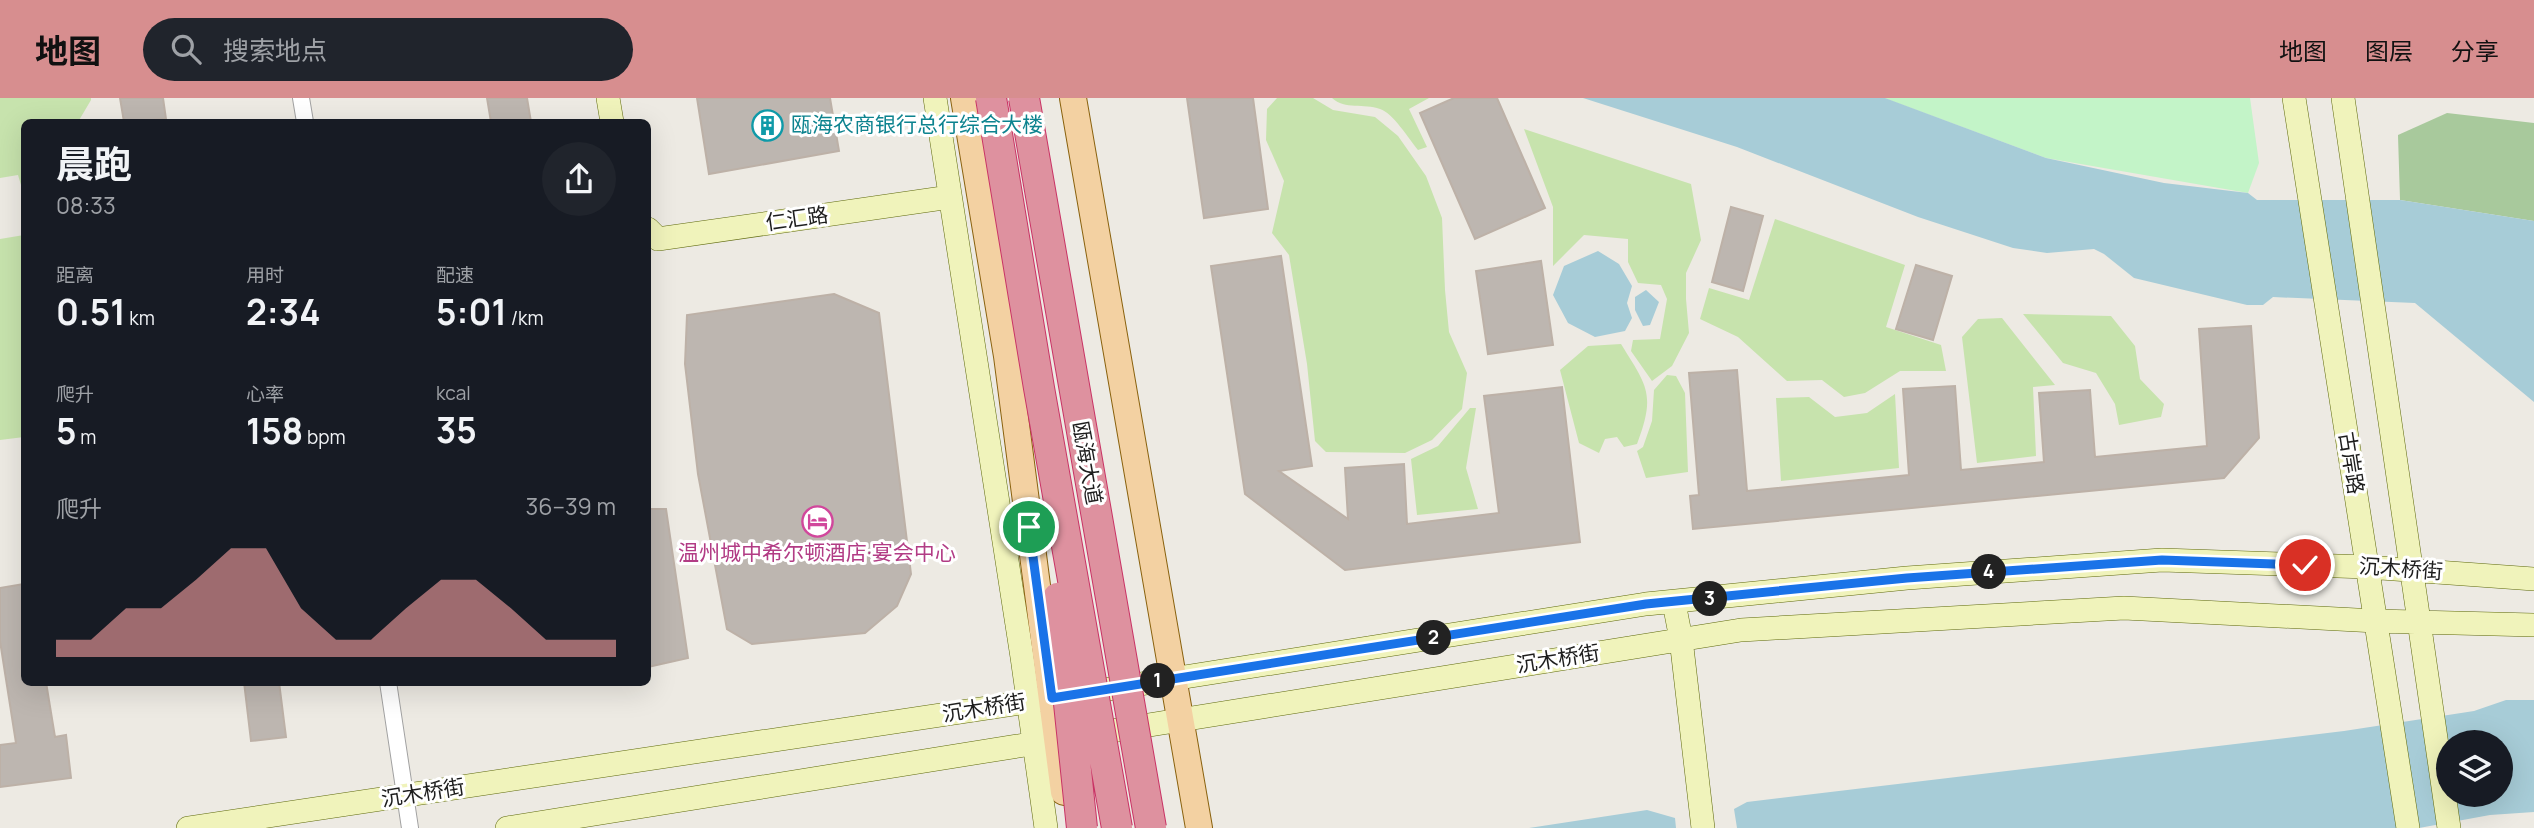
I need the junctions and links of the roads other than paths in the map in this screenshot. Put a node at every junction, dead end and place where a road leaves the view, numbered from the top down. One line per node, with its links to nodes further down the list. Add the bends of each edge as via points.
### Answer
1 (301, 98): 10 (street)
2 (608, 98): 11 (street)
3 (935, 98): 12 (street)
4 (964, 98): 15 (main road)
5 (990, 98): 16 (highway, 瓯海大道, bridge)
6 (1024, 98): 38 (highway, 瓯海大道, bridge)
7 (1073, 98): 25 (main road)
8 (2294, 98): 17 (street, 古岸路)
9 (2343, 98): 18 (street)
10 (304, 119)
11 (612, 119)
12 (950, 197): 13 (street, 仁汇路, via 658,239); 14 (street)
13 (651, 232)
14 (963, 284): 15 (street); 27 (street, via 1023,657)
15 (1007, 356): 27 (main road)
16 (1039, 388): 36 (highway, bridge); 37 (highway, 瓯海大道, bridge)
17 (2367, 566): 18 (street, 沉木桥街); 20 (street, 沉木桥街, via 2162,560 1907,578); 21 (street, 古岸路)
18 (2412, 570): 19 (street, 沉木桥街); 22 (street)
19 (2534, 579)
20 (1674, 603): 24 (street); 25 (street, 沉木桥街)
21 (2376, 621): 22 (street, 沉木桥街); 24 (street, 沉木桥街, via 2124,608 1741,630); 41 (street, 古岸路)
22 (2420, 621): 23 (street, 沉木桥街); 42 (street)
23 (2534, 625)
24 (1681, 639): 28 (street, 沉木桥街); 40 (street)
25 (1173, 679): 27 (street, 沉木桥街); 28 (main road)
26 (389, 686): 30 (street)
27 (1040, 700): 29 (main road); 30 (street, 沉木桥街)
28 (1181, 720): 29 (street, 沉木桥街); 39 (main road)
29 (1045, 742): 33 (street, 沉木桥街); 34 (street); 35 (main road)
30 (405, 795): 31 (street, 沉木桥街); 32 (street)
31 (188, 828)
32 (410, 828)
33 (507, 828)
34 (1046, 828)
35 (1069, 828)
36 (1082, 828)
37 (1117, 828)
38 (1151, 828)
39 (1199, 828)
40 (1703, 828)
41 (2408, 828)
42 (2449, 828)

